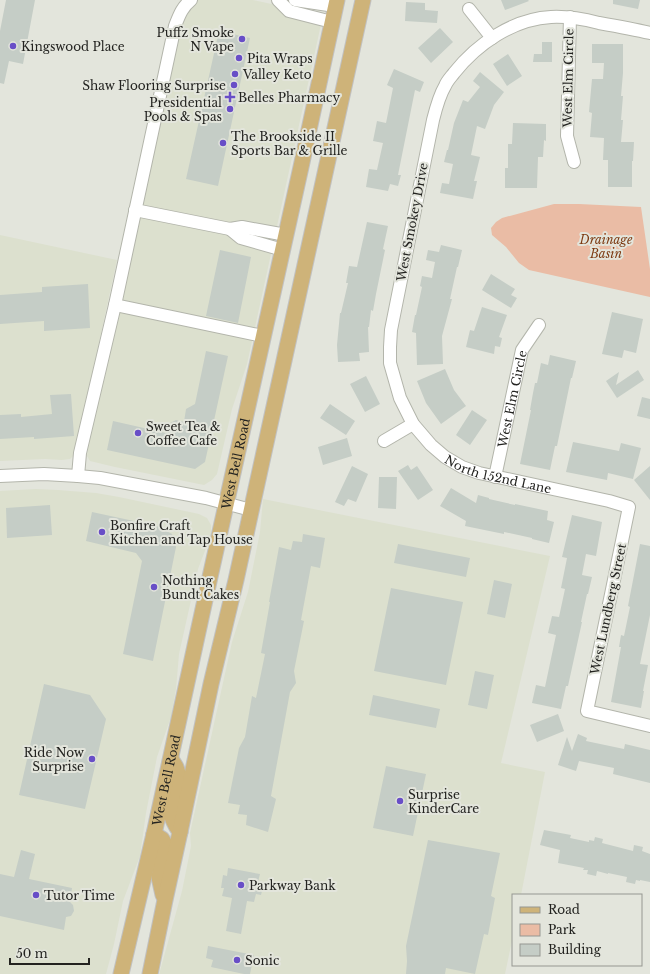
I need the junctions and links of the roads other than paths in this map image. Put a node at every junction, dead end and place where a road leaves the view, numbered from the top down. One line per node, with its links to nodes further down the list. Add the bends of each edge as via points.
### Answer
1 (191, 0): 12 (street, via 180,14 175,26)
2 (278, 0): 8 (street, via 289,11)
3 (295, 0): 5 (street)
4 (363, 0): 24 (main road, West Bell Road)
5 (336, 3): 8 (main road, West Bell Road)
6 (469, 9): 10 (street)
7 (570, 17): 9 (street, West Smokey Drive); 10 (street, West Smokey Drive, via 535,18); 11 (street, West Elm Circle, via 567,136)
8 (332, 22): 13 (main road, West Bell Road)
9 (650, 33)
10 (492, 38): 17 (street, West Smokey Drive, via 468,57 445,85 431,128 391,330 390,363 400,398)
11 (574, 162)
12 (135, 210): 13 (street, via 230,229 242,227); 14 (street)
13 (285, 242): 16 (main road, West Bell Road)
14 (115, 306): 16 (street); 20 (street, via 80,453)
15 (539, 325): 21 (street, West Elm Circle, via 522,350)
16 (263, 336): 22 (main road, West Bell Road)
17 (413, 424): 18 (street); 21 (street, North 152nd Lane, via 431,445 462,467)
18 (384, 441)
19 (0, 476): 20 (street)
20 (78, 476): 22 (street, via 110,479)
21 (495, 477): 23 (street, North 152nd Lane)
22 (226, 504): 24 (street); 26 (main road, West Bell Road)
23 (629, 507): 25 (street, West Lundberg Street, via 587,711)
24 (251, 510): 27 (main road, West Bell Road)
25 (650, 726)
26 (171, 758): 27 (main road, via 178,773 171,812 174,824); 28 (main road, West Bell Road)
27 (180, 832): 29 (main road, West Bell Road)
28 (154, 834): 29 (main road, via 165,844 159,877); 30 (main road, West Bell Road)
29 (164, 900): 31 (main road, West Bell Road)
30 (121, 974)
31 (150, 974)

